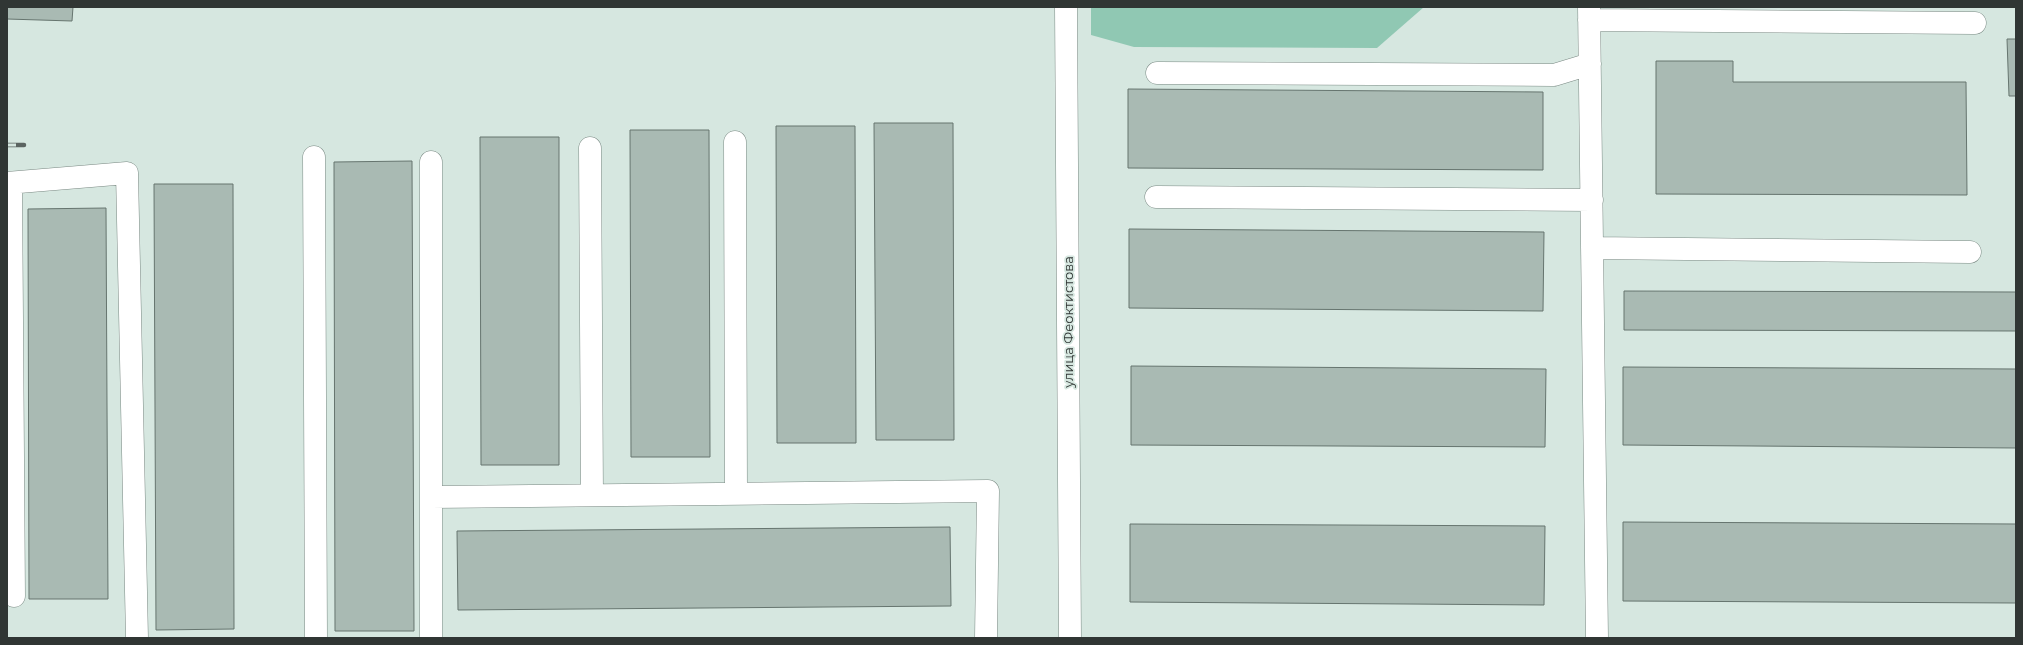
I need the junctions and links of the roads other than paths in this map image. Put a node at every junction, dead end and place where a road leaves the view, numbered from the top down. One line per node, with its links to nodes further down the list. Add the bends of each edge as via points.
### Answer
1 (1066, 7): 24 (street, улица Феоктистова)
2 (1589, 13): 3 (street); 5 (street)
3 (1679, 14): 4 (street)
4 (1975, 23)
5 (1590, 64): 6 (street, via 1554,74); 13 (street)
6 (1157, 73)
7 (735, 142): 16 (street)
8 (590, 148): 17 (street)
9 (314, 157): 21 (street)
10 (432, 162): 18 (street)
11 (9, 183): 19 (street); 20 (street, via 127,173)
12 (1156, 197): 13 (street)
13 (1592, 200): 14 (street)
14 (1592, 248): 15 (street); 25 (street)
15 (1970, 252)
16 (736, 494): 17 (street); 23 (street, via 988,491)
17 (592, 495): 18 (street)
18 (431, 497): 22 (street)
19 (14, 596)
20 (137, 638)
21 (316, 638)
22 (431, 638)
23 (986, 638)
24 (1070, 638)
25 (1597, 638)

